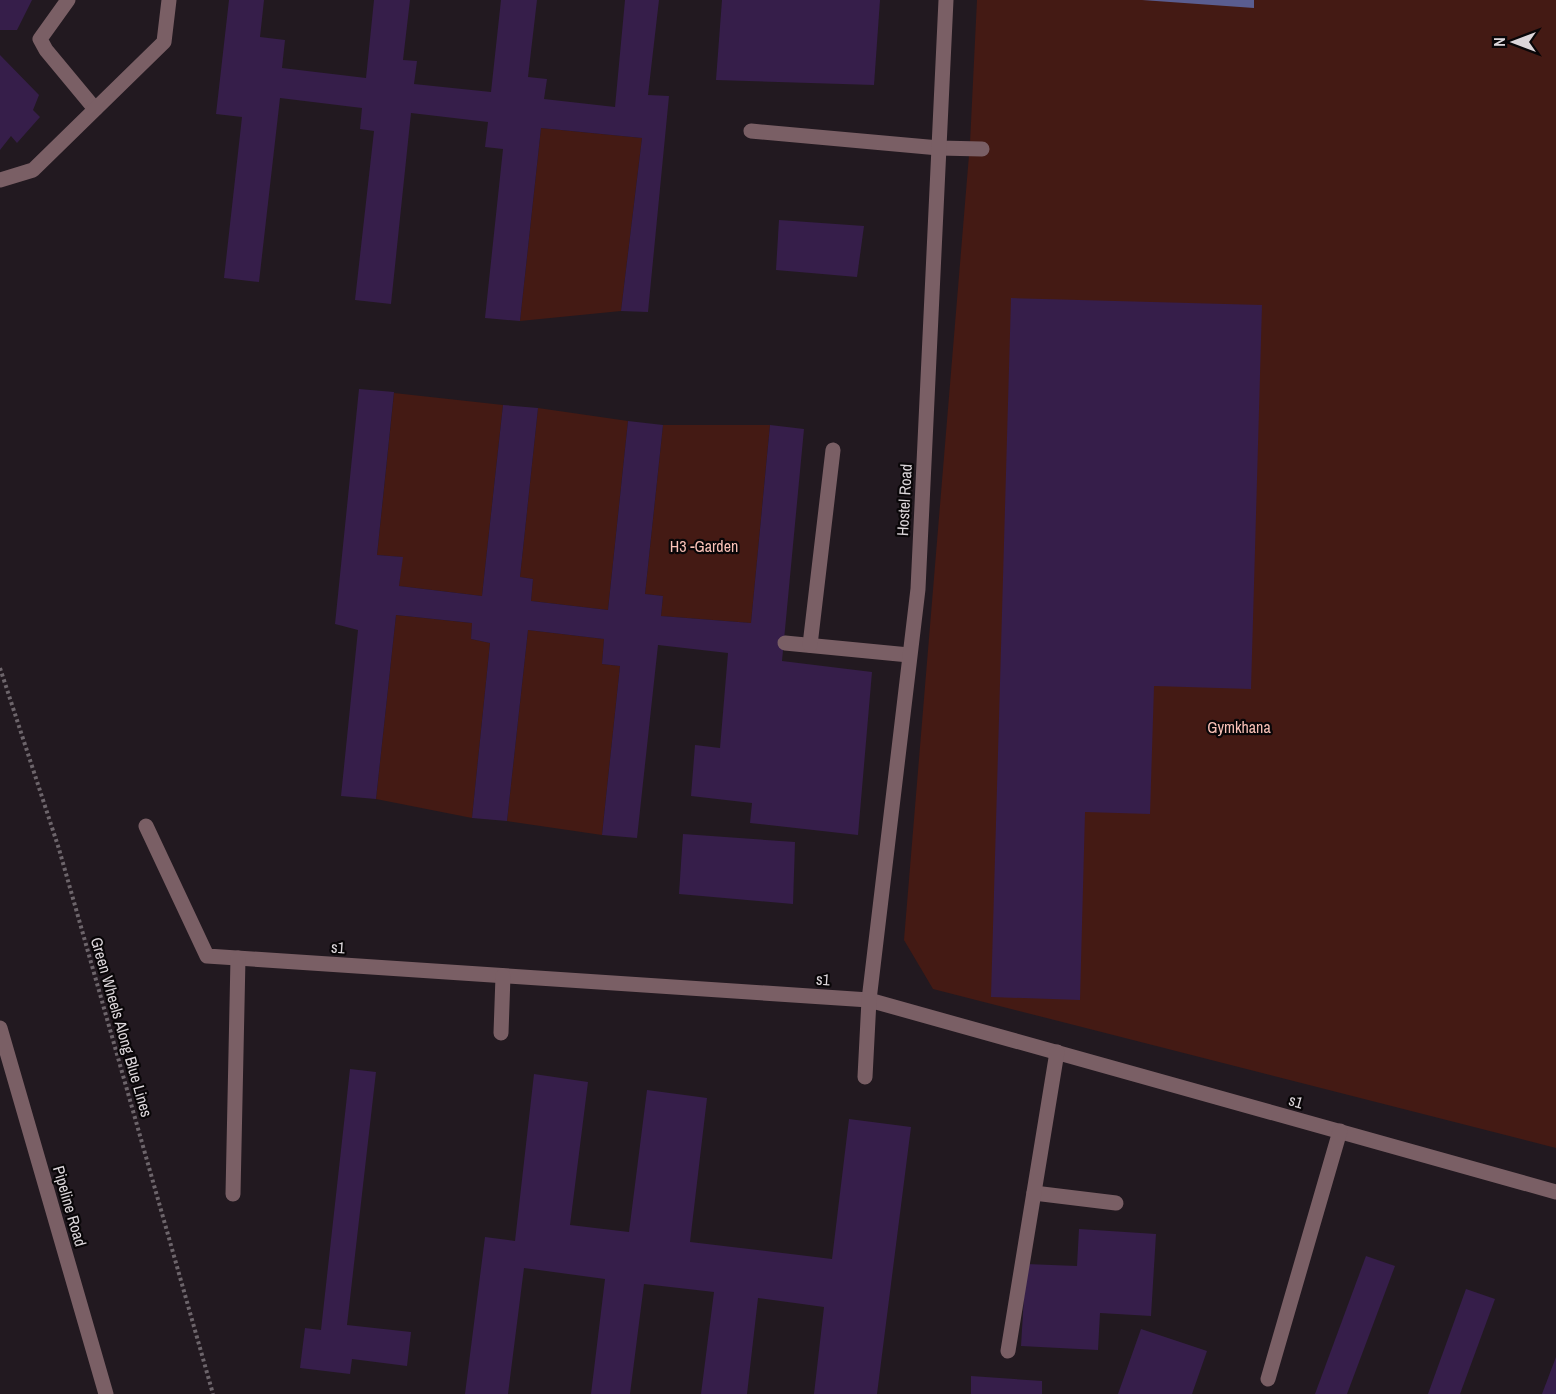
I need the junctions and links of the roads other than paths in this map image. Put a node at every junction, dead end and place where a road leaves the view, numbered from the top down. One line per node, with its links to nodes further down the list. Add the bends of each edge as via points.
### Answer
1 (68, 0): 4 (lane, via 40,39)
2 (169, 0): 4 (lane, via 164,42)
3 (946, 0): 6 (lane, Hostel Road)
4 (95, 109): 8 (lane, via 33,170)
5 (751, 131): 6 (lane)
6 (939, 148): 7 (lane); 12 (lane, Hostel Road, via 918,589)
7 (982, 148)
8 (0, 180)
9 (833, 450): 11 (lane)
10 (785, 643): 11 (lane)
11 (810, 645): 12 (lane)
12 (909, 655): 16 (lane, Hostel Road)
13 (146, 826): 14 (lane, s1, via 207,956)
14 (238, 958): 15 (lane, s1); 24 (lane)
15 (503, 976): 16 (lane, s1); 18 (lane)
16 (869, 1000): 19 (lane, s1); 20 (lane, Hostel Road)
17 (0, 1028): 28 (lane, Pipeline Road)
18 (501, 1033)
19 (1057, 1052): 21 (lane, s1); 23 (lane)
20 (866, 1077)
21 (1340, 1131): 22 (lane, s1); 27 (lane)
22 (1556, 1192)
23 (1034, 1193): 25 (lane); 26 (lane)
24 (232, 1194)
25 (1116, 1203)
26 (1008, 1351)
27 (1268, 1379)
28 (106, 1394)

